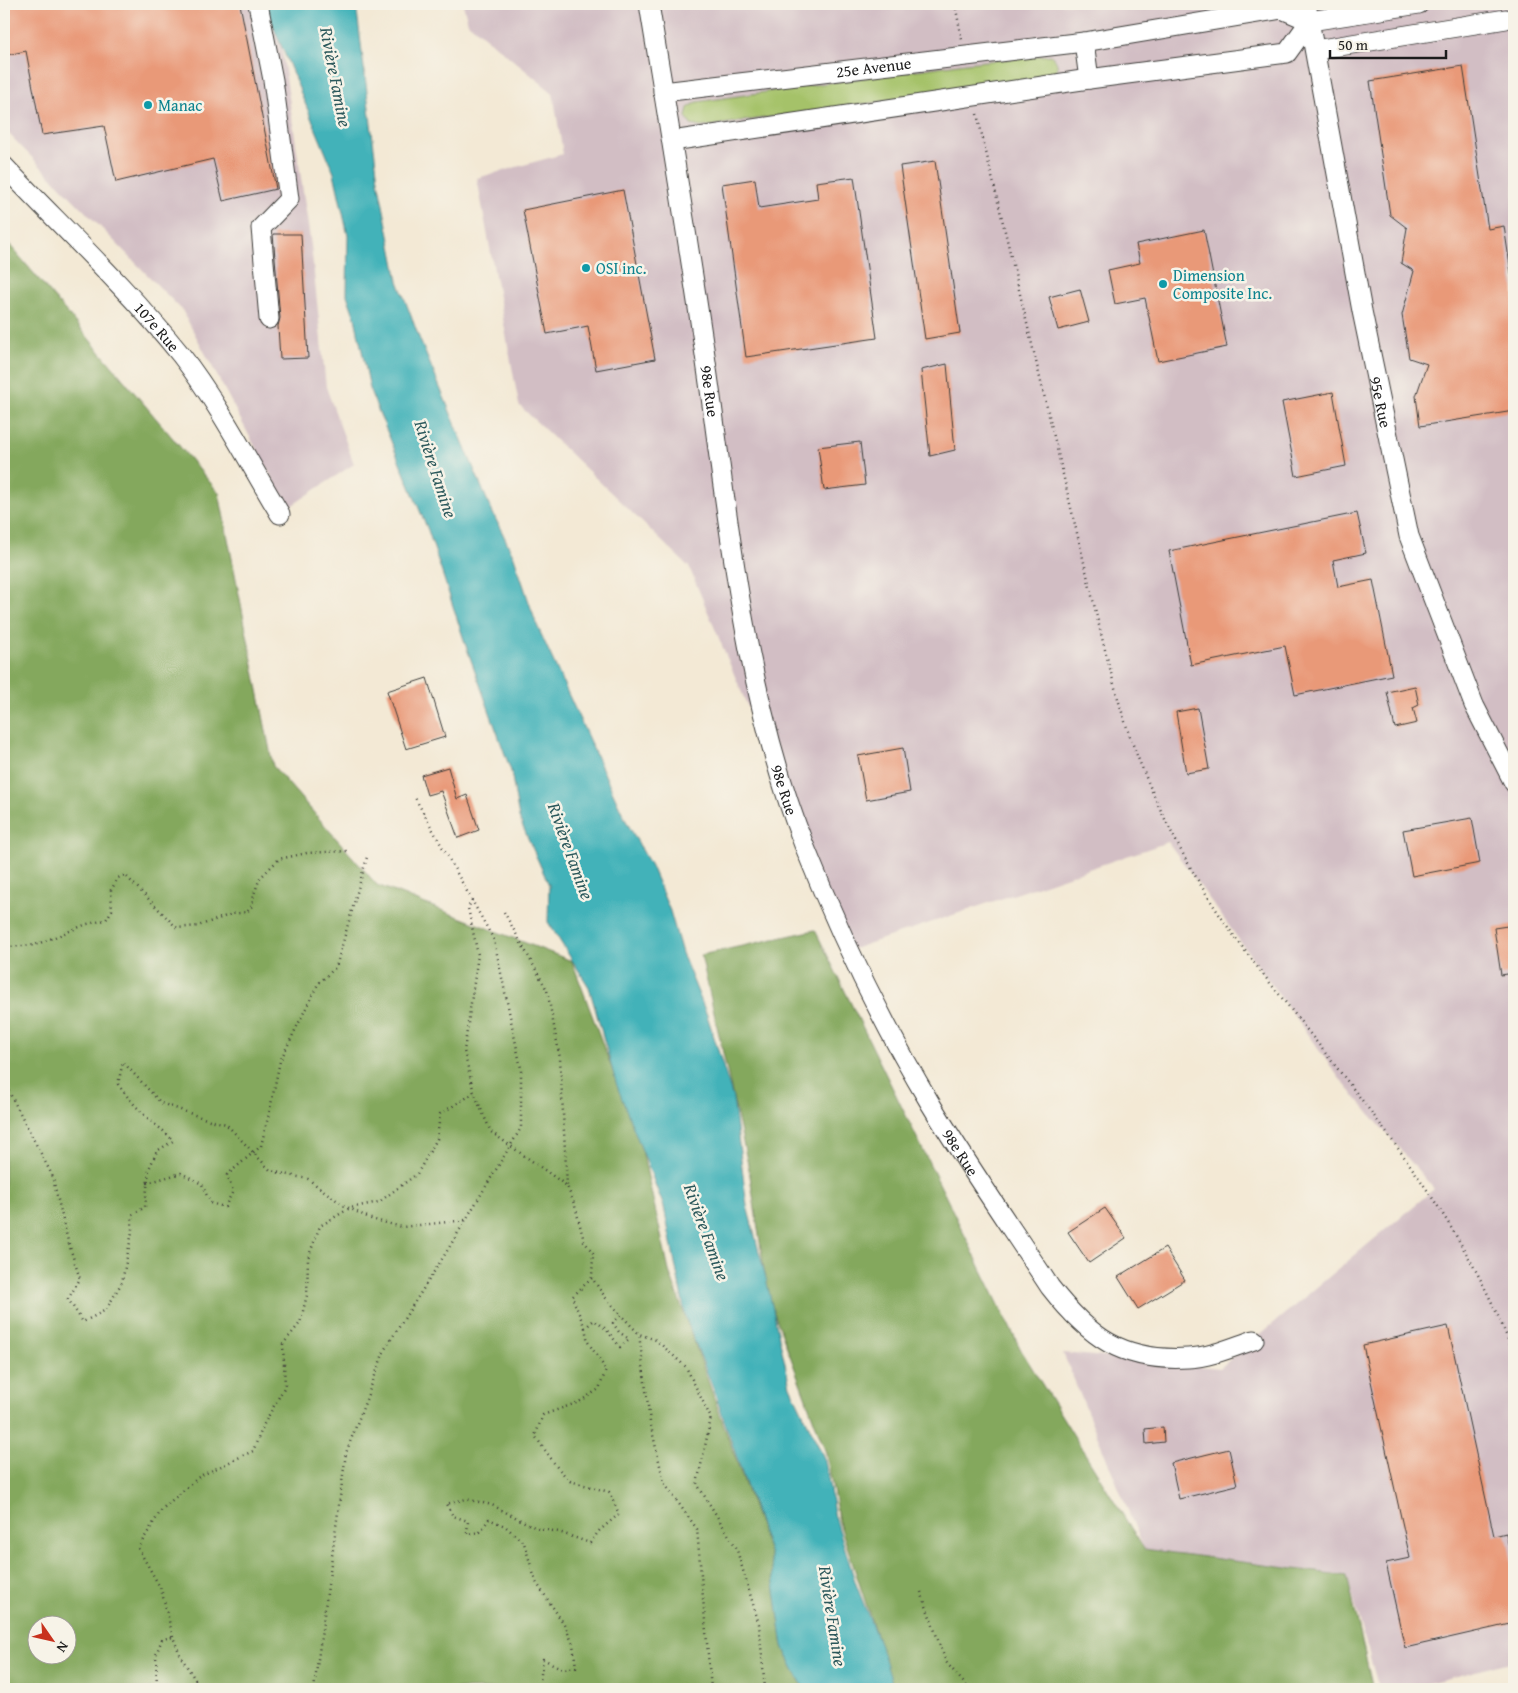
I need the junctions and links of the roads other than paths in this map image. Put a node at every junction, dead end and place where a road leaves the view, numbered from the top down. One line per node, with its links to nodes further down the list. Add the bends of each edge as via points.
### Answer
1 (258, 4): 12 (street, via 289,199 261,228)
2 (649, 4): 9 (street, 98e Rue)
3 (1419, 4): 4 (street)
4 (1308, 12): 6 (street, 25e Avenue, via 1282,9); 7 (street, 95e Rue); 8 (street, via 1287,53)
5 (1506, 19): 7 (street)
6 (1084, 42): 8 (street); 9 (street, 25e Avenue)
7 (1315, 50): 14 (street, 95e Rue, via 1362,311 1409,536 1474,705)
8 (1089, 79): 10 (street)
9 (663, 92): 10 (street, 98e Rue)
10 (672, 141): 15 (street, 98e Rue, via 741,610 757,692 772,750 803,843 850,950 930,1103 1070,1313 1098,1338 1126,1351 1156,1357 1189,1358)
11 (4, 166): 13 (street, 107e Rue, via 182,356 222,415)
12 (269, 320)
13 (280, 514)
14 (1512, 774)
15 (1254, 1340)

